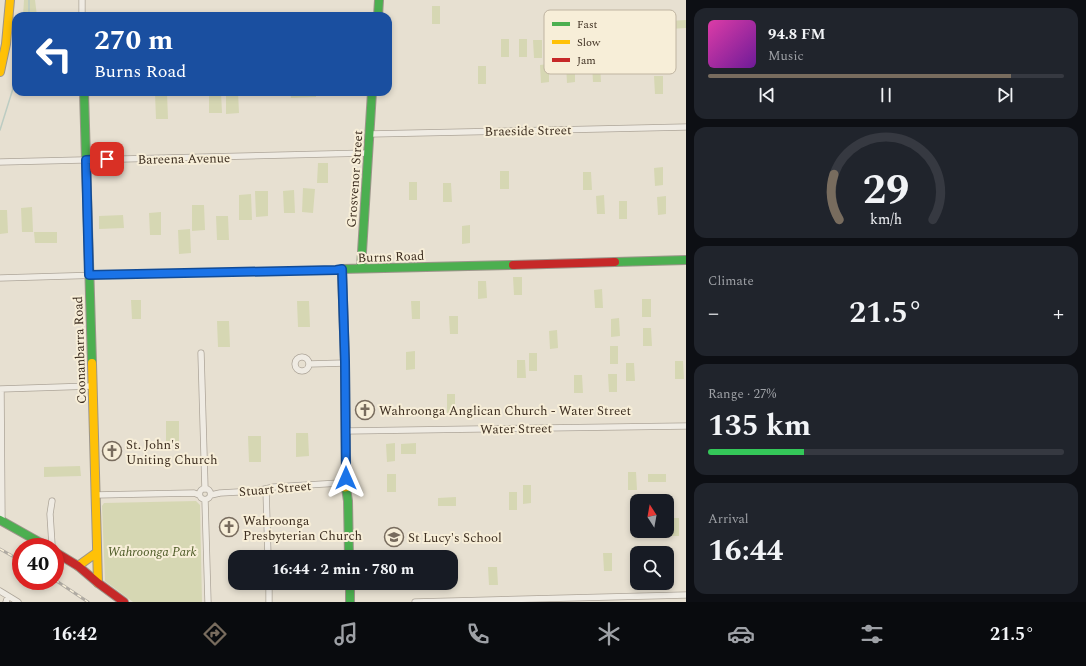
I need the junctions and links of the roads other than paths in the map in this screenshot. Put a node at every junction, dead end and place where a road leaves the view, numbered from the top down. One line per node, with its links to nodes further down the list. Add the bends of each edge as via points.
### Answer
1 (5, 0): 7 (main road)
2 (10, 0): 8 (main road, via 6,44)
3 (82, 0): 5 (street)
4 (379, 0): 6 (main road)
5 (82, 12)
6 (378, 12)
7 (0, 31)
8 (0, 72)
9 (84, 96): 14 (main road, Coonanbarra Road)
10 (372, 96): 12 (main road, Grosvenor Street)
11 (686, 127): 12 (street, Braeside Street)
12 (370, 134): 13 (main road, Grosvenor Street)
13 (368, 153): 14 (street, Bareena Avenue); 17 (main road, Grosvenor Street)
14 (86, 160): 15 (street, Bareena Avenue); 19 (main road, Coonanbarra Road)
15 (0, 162)
16 (686, 260): 17 (main road, Burns Road)
17 (360, 268): 18 (main road, Burns Road)
18 (342, 269): 19 (street, Burns Road); 22 (main road)
19 (89, 275): 20 (street, Burns Road); 24 (main road, Coonanbarra Road)
20 (0, 278)
21 (201, 353): 29 (street)
22 (345, 362): 23 (street); 27 (main road)
23 (309, 364)
24 (92, 386): 25 (street); 31 (main road, Coonanbarra Road)
25 (0, 389): 36 (street)
26 (686, 426): 27 (street, Water Street)
27 (346, 431): 28 (main road)
28 (344, 483): 30 (street, Stuart Street); 40 (main road, via 348,502)
29 (205, 489): 32 (street, via 201,490); 33 (street, via 209,490)
30 (266, 489): 33 (street, Stuart Street); 39 (street)
31 (95, 495): 32 (street); 41 (main road, Coonanbarra Road)
32 (199, 495): 35 (street)
33 (211, 495): 35 (street)
34 (52, 500): 38 (street)
35 (206, 500): 53 (street)
36 (1, 520): 37 (main road)
37 (33, 538)
38 (52, 538)
39 (268, 550)
40 (349, 550)
41 (96, 553): 43 (main road); 44 (main road, Coonanbarra Road)
42 (64, 557): 43 (main road)
43 (78, 566): 44 (main road)
44 (98, 582): 52 (main road)
45 (269, 590): 54 (street)
46 (350, 590): 55 (main road)
47 (0, 591): 49 (street)
48 (686, 595): 50 (street)
49 (7, 599): 51 (street)
50 (481, 601): 56 (street)
51 (18, 602)
52 (124, 602)
53 (208, 602)
54 (269, 602)
55 (350, 602)
56 (415, 602)

